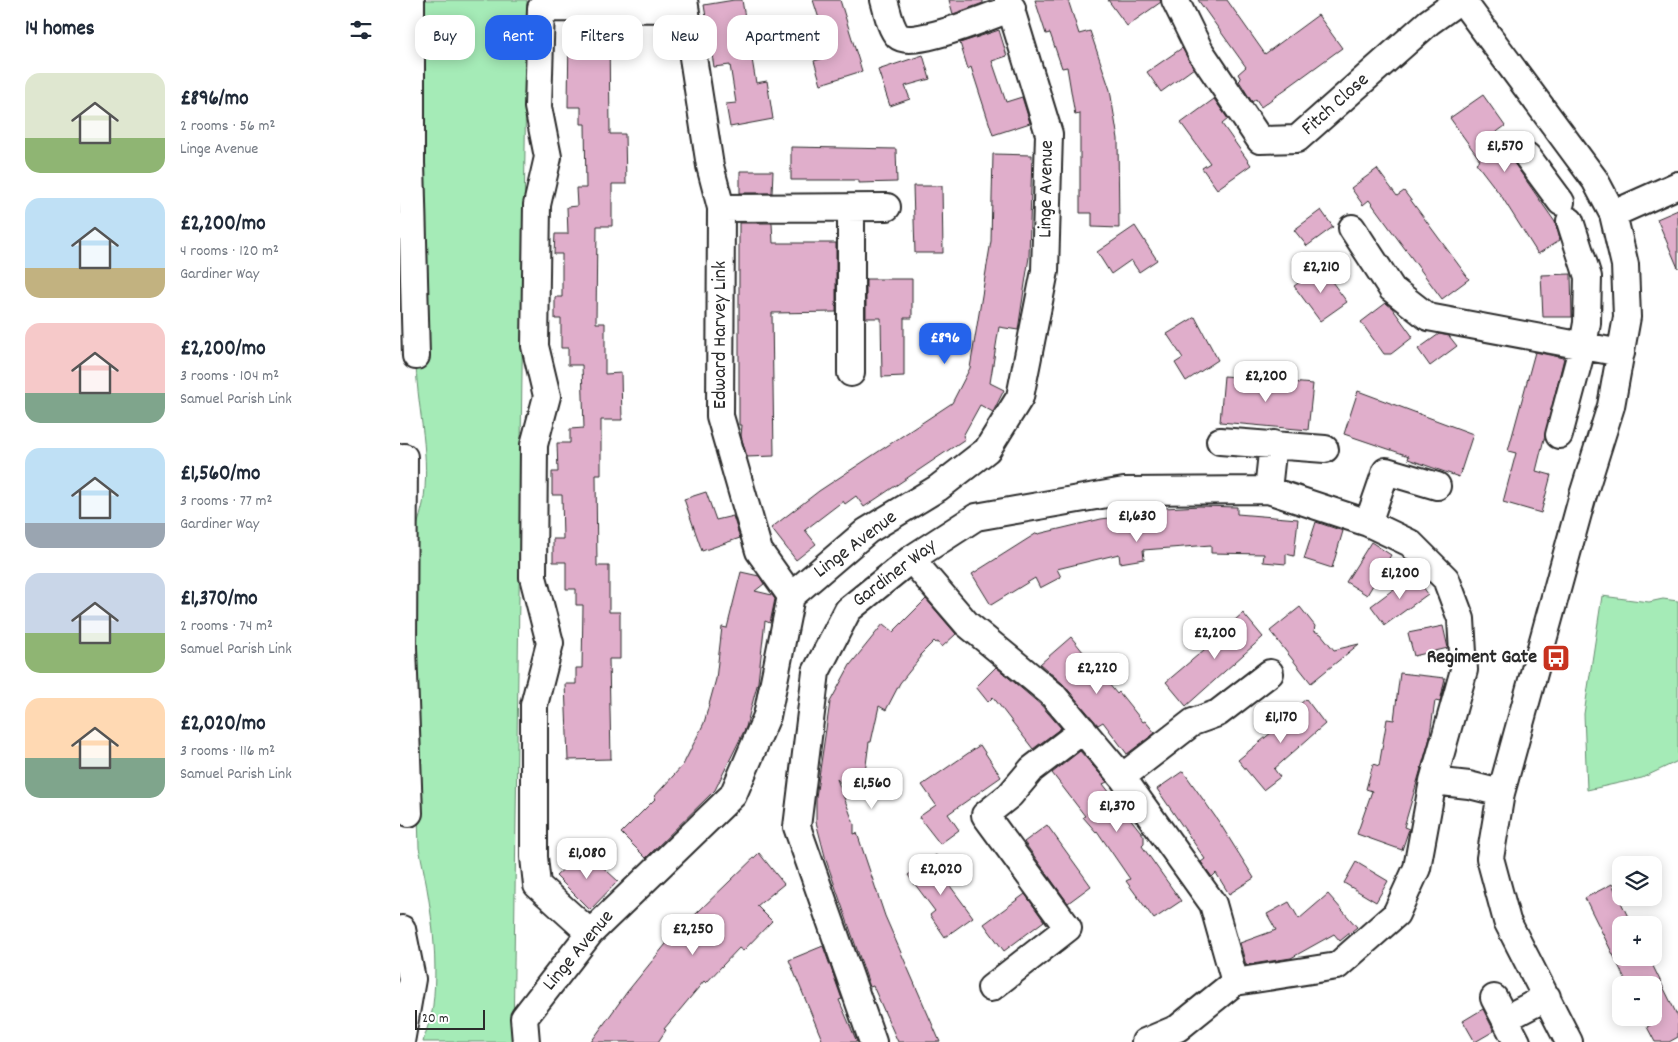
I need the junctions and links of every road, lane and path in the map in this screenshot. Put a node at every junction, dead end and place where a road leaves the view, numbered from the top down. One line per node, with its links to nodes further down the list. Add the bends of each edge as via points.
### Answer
1 (411, 0): 9 (street)
2 (884, 0): 6 (street, Linge Avenue, via 894,29 905,39 924,38)
3 (1174, 0): 4 (street, Fitch Close, via 1200,51 1260,140 1297,139 1429,22)
4 (1461, 0): 7 (street)
5 (684, 4): 12 (street, Edward Harvey Link, via 710,166); 39 (street, via 541,8 538,107 548,157 536,205 535,346 547,396 534,445 533,577 550,643 534,705 534,858 537,885)
6 (1010, 4): 30 (street, Linge Avenue, via 1049,134 1045,271 1020,397 987,450 938,488 867,532)
7 (1576, 154): 10 (street); 15 (street, via 1595,180)
8 (1527, 156): 10 (street)
9 (405, 163): 19 (street)
10 (1544, 179): 17 (street, via 1566,212 1588,277)
11 (1678, 185): 15 (street)
12 (720, 208): 13 (street); 30 (street, Edward Harvey Link, via 720,416 759,551)
13 (851, 208): 14 (street); 20 (street)
14 (887, 208)
15 (1613, 214): 18 (street, via 1625,264 1627,317)
16 (1352, 228): 17 (street, via 1392,289 1428,316)
17 (1584, 345): 18 (street); 21 (street)
18 (1621, 353): 36 (street, via 1611,406 1580,505)
19 (416, 356)
20 (851, 373)
21 (1559, 435)
22 (1220, 441): 23 (street)
23 (1273, 444): 24 (street); 27 (street)
24 (1325, 448)
25 (404, 457): 31 (street)
26 (1437, 486): 28 (street, via 1386,471)
27 (1268, 490): 28 (street, Gardiner Way); 29 (street, Gardiner Way, via 1124,491 976,517)
28 (1368, 523): 35 (street, Gardiner Way, via 1410,543 1446,579 1461,619 1464,670)
29 (911, 558): 33 (street, via 967,624 1052,694); 45 (street, Gardiner Way, via 848,610 816,672 796,827)
30 (791, 596): 39 (street, Linge Avenue, via 767,716 733,795)
31 (401, 632): 37 (street)
32 (1270, 673): 34 (street, via 1218,712 1193,722)
33 (1082, 730): 34 (street); 41 (street, via 1032,769 1010,795 985,815 1068,928)
34 (1122, 777): 40 (street, via 1213,904)
35 (1434, 781): 36 (street); 40 (street, Gardiner Way, via 1417,868 1396,914 1337,966)
36 (1501, 793): 42 (street, via 1490,858 1507,921)
37 (409, 813)
38 (402, 929): 43 (street, via 412,979)
39 (590, 933): 44 (street, Linge Avenue, via 524,1018)
40 (1235, 982): 46 (street, Gardiner Way, via 1178,1028)
41 (991, 988)
42 (1547, 997): 47 (street, via 1499,1008); 48 (street)
43 (401, 1042)
44 (526, 1042)
45 (873, 1042)
46 (1145, 1042)
47 (1517, 1042)
48 (1568, 1042)

